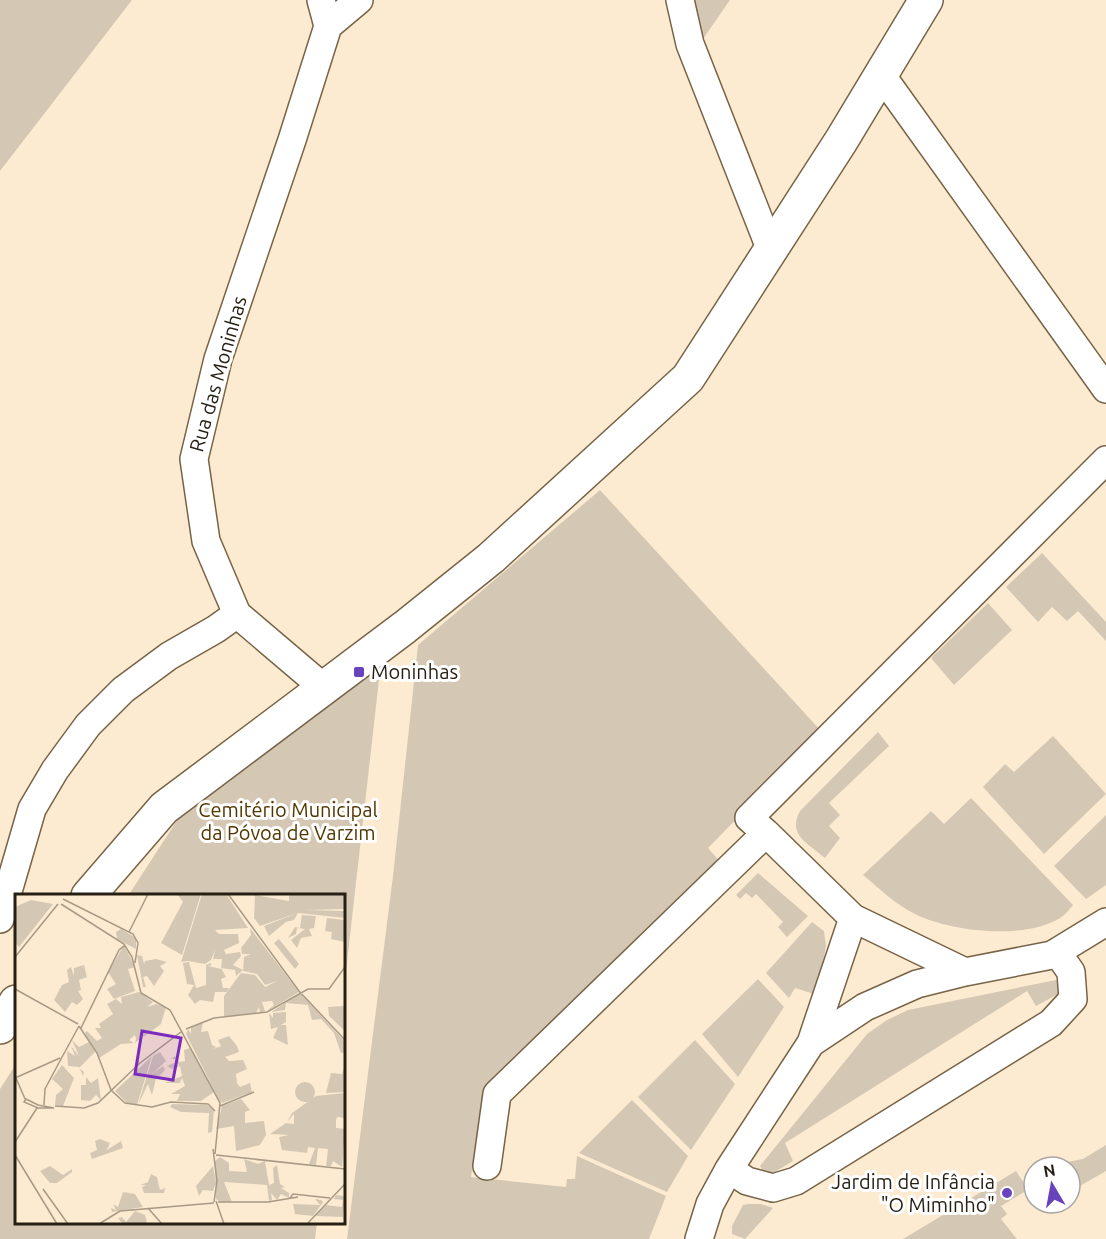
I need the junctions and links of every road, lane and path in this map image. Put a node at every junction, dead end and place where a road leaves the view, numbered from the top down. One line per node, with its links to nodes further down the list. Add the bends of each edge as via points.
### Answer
1 (359, 0): 4 (street, Rua das Moninhas)
2 (680, 0): 6 (street, via 690,44)
3 (926, 0): 5 (street)
4 (324, 13): 9 (street, Rua das Moninhas, via 292,140 218,359 194,459 206,541)
5 (880, 73): 6 (street, via 841,141); 7 (street)
6 (770, 248): 10 (street, via 688,378 491,558)
7 (1106, 389)
8 (1106, 460): 11 (street, via 749,818)
9 (237, 614): 10 (street, Rua das Moninhas); 14 (street, via 132,683 88,725 32,809)
10 (324, 688): 12 (street, via 164,808)
11 (766, 833): 13 (street); 19 (street, via 497,1094)
12 (90, 894)
13 (854, 918): 17 (street); 18 (street)
14 (0, 919)
15 (1106, 922): 16 (street)
16 (1057, 952): 17 (street); 20 (street, via 1071,972 1072,999 1051,1023 796,1181 773,1188 747,1181)
17 (965, 972): 18 (street, via 917,984 865,1007)
18 (811, 1043): 20 (street)
19 (487, 1166)
20 (729, 1169): 21 (street, via 710,1204)
21 (699, 1239)

